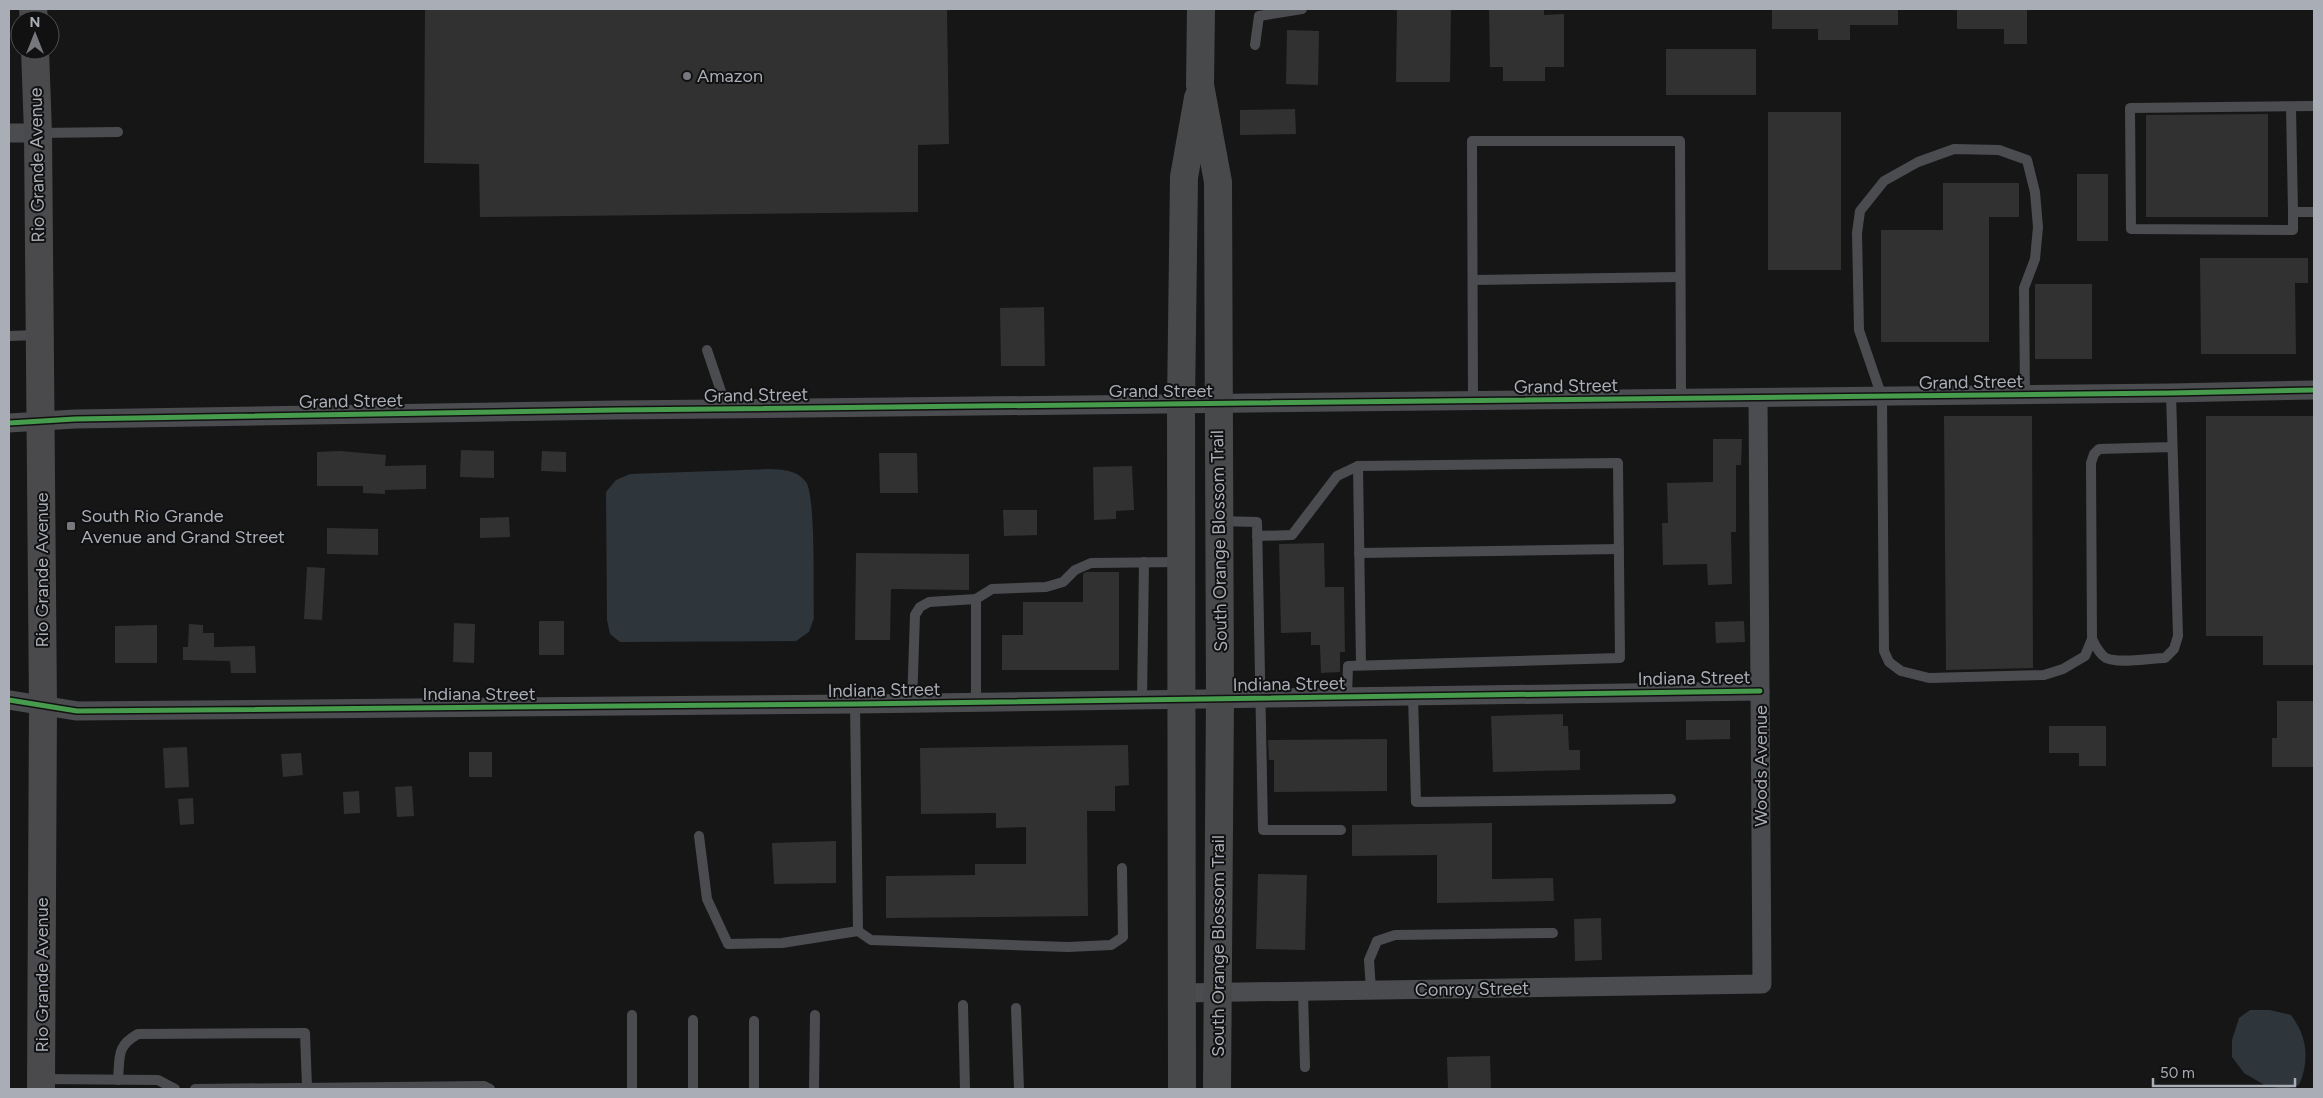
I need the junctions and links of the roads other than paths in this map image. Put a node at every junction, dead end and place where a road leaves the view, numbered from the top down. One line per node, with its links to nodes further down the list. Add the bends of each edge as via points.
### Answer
1 (1201, 9): 5 (main road, South Orange Blossom Trail)
2 (1302, 9): 3 (lane, via 1259,16)
3 (1254, 45)
4 (35, 60): 10 (street, Rio Grande Avenue)
5 (1200, 84): 25 (main road, South Orange Blossom Trail, via 1184,177); 26 (main road, South Orange Blossom Trail, via 1218,182)
6 (2314, 106): 7 (lane)
7 (2291, 107): 11 (lane); 11 (lane, via 2130,108 2131,230 2293,230)
8 (118, 132): 10 (lane)
9 (9, 133): 10 (street)
10 (38, 133): 15 (street, Rio Grande Avenue)
11 (2293, 212): 12 (lane)
12 (2314, 212)
13 (1680, 277): 14 (lane); 14 (lane, via 1680,140 1472,141); 23 (lane)
14 (1472, 280): 24 (lane)
15 (39, 335): 16 (lane); 28 (street, Rio Grande Avenue)
16 (9, 336)
17 (707, 350): 27 (lane)
18 (2314, 390): 19 (street, Grand Street)
19 (2171, 393): 20 (street, Grand Street); 30 (lane)
20 (2025, 395): 21 (street, Grand Street); 21 (lane, via 2024,288 2035,259 2038,227 2035,192 2027,160 1999,150 1954,149 1918,162 1884,181 1860,211 1856,233 1859,330)
21 (1882, 396): 22 (street, Grand Street); 39 (lane, via 1884,651 1889,662 1901,671 1929,678 2044,675 2063,669 2085,656)
22 (1758, 398): 23 (street, Grand Street); 41 (street, Woods Avenue)
23 (1681, 399): 24 (street, Grand Street)
24 (1473, 401): 26 (street, Grand Street)
25 (1181, 404): 26 (street, Grand Street); 27 (street, Grand Street); 37 (main road, South Orange Blossom Trail)
26 (1218, 404): 32 (main road, South Orange Blossom Trail)
27 (727, 409): 28 (street, Grand Street)
28 (41, 421): 29 (street, Grand Street); 52 (street, Rio Grande Avenue)
29 (9, 423)
30 (2172, 446): 39 (lane, via 2099,449 2094,454 2091,463); 39 (lane, via 2178,636 2174,649 2165,658 2117,660 2105,657)
31 (1358, 466): 33 (lane, via 1337,476 1292,534); 34 (lane, via 1618,463); 35 (lane)
32 (1219, 521): 33 (lane, via 1257,522); 46 (main road, South Orange Blossom Trail)
33 (1257, 536): 44 (lane)
34 (1619, 549): 35 (lane); 40 (lane, via 1620,658)
35 (1359, 553): 40 (lane)
36 (1144, 562): 37 (lane); 38 (lane, via 1091,563 1074,570 1062,582 1046,587 992,589); 48 (lane)
37 (1182, 562): 45 (main road, South Orange Blossom Trail)
38 (976, 599): 49 (lane); 51 (lane, via 929,602 915,615)
39 (2092, 639)
40 (1361, 665): 43 (lane, via 1348,666)
41 (1760, 690): 42 (street, Indiana Street); 59 (street, Woods Avenue)
42 (1413, 696): 43 (street, Indiana Street); 53 (lane, via 1416,802)
43 (1347, 697): 44 (street, Indiana Street)
44 (1260, 698): 46 (street, Indiana Street); 54 (lane, via 1263,830)
45 (1182, 699): 46 (street, Indiana Street); 48 (street, Indiana Street); 62 (main road, South Orange Blossom Trail)
46 (1220, 699): 63 (main road, South Orange Blossom Trail)
47 (9, 700): 52 (street, Indiana Street)
48 (1142, 700): 49 (street, Indiana Street)
49 (976, 703): 51 (street, Indiana Street)
50 (855, 704): 51 (street, Indiana Street); 52 (street, Indiana Street, via 86,711); 57 (lane)
51 (912, 704)
52 (43, 706): 72 (street, Rio Grande Avenue)
53 (1671, 799)
54 (1341, 830)
55 (699, 836): 57 (lane, via 707,899 728,944 782,943)
56 (1122, 868): 57 (lane, via 1123,937 1111,945 1068,948 870,940)
57 (858, 931)
58 (1553, 933): 60 (lane, via 1395,935 1377,941 1369,960)
59 (1762, 984): 60 (street, Conroy Street)
60 (1370, 990): 61 (street, Conroy Street)
61 (1304, 992): 63 (street, Conroy Street); 70 (lane)
62 (1182, 993): 63 (street, Conroy Street); 84 (main road, South Orange Blossom Trail)
63 (1217, 993): 85 (main road, South Orange Blossom Trail)
64 (963, 1005): 82 (lane)
65 (1016, 1008): 83 (lane)
66 (632, 1015): 78 (lane)
67 (816, 1015): 81 (lane)
68 (693, 1020): 79 (lane)
69 (754, 1021): 80 (lane)
70 (1305, 1067)
71 (118, 1080): 73 (lane); 74 (lane, via 120,1048 138,1034 305,1033); 75 (lane, via 158,1080)
72 (41, 1084): 73 (lane)
73 (91, 1084)
74 (307, 1087): 76 (lane); 77 (lane, via 484,1086)
75 (175, 1089)
76 (196, 1089)
77 (490, 1089)
78 (632, 1089)
79 (693, 1089)
80 (754, 1089)
81 (814, 1089)
82 (965, 1089)
83 (1019, 1089)
84 (1182, 1089)
85 (1217, 1089)

